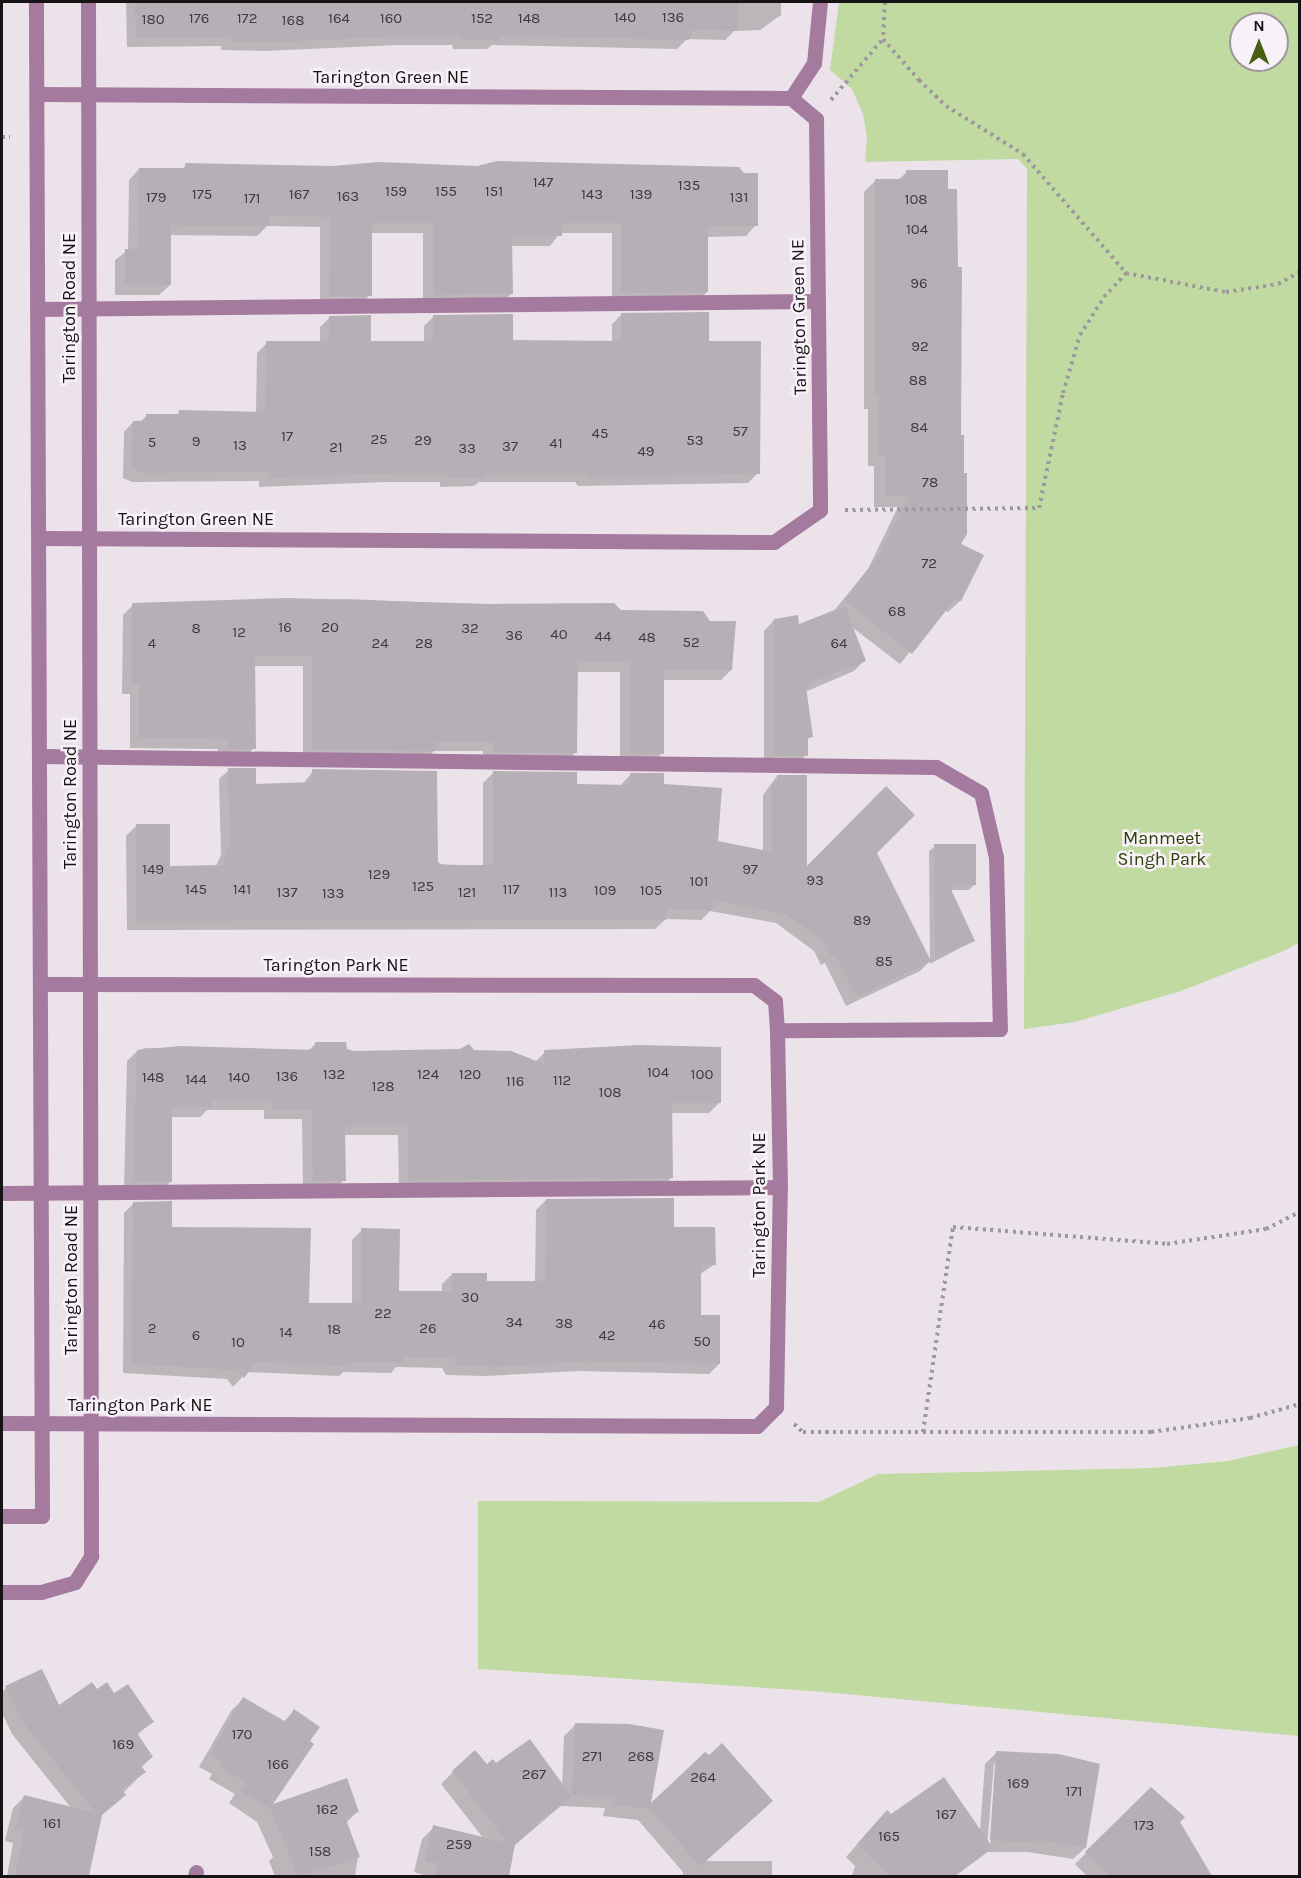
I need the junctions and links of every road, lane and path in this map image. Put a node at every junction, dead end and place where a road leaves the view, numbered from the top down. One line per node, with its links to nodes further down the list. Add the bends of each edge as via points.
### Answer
1 (36, 2): 6 (street, Tarington Road NE)
2 (88, 2): 7 (street, Tarington Road NE)
3 (820, 2): 8 (street, via 814,63)
4 (885, 2): 5 (path)
5 (883, 39): 9 (path); 13 (path, via 946,106 1023,154)
6 (37, 94): 7 (street, Tarington Green NE); 15 (street, Tarington Road NE)
7 (88, 95): 8 (street, Tarington Green NE); 16 (street, Tarington Road NE)
8 (791, 98): 9 (street)
9 (816, 119): 14 (street, Tarington Green NE)
10 (2, 137): 11 (path)
11 (9, 137)
12 (1299, 272): 13 (path, via 1278,284 1226,292)
13 (1126, 273): 17 (path, via 1104,297 1080,335 1063,393 1040,508)
14 (818, 301): 16 (street); 17 (street, Tarington Green NE)
15 (38, 309): 16 (street); 18 (street, Tarington Road NE)
16 (89, 311): 19 (street, Tarington Road NE)
17 (820, 510): 19 (street, Tarington Green NE, via 774,542)
18 (39, 538): 19 (street, Tarington Green NE); 21 (street, Tarington Road NE)
19 (89, 538): 20 (street, Tarington Road NE)
20 (89, 754): 21 (street); 23 (street, Tarington Road NE); 24 (street, via 936,767 981,793 996,857 1000,1029)
21 (40, 756): 22 (street, Tarington Road NE)
22 (41, 984): 23 (street, Tarington Park NE); 28 (street, Tarington Road NE)
23 (90, 984): 24 (street, Tarington Park NE, via 754,985 775,1001); 27 (street, Tarington Road NE)
24 (777, 1030): 25 (street, Tarington Park NE)
25 (780, 1187): 27 (street); 31 (street, Tarington Park NE)
26 (2, 1193): 28 (street)
27 (90, 1193): 28 (street); 34 (street, Tarington Road NE)
28 (42, 1194): 33 (street, Tarington Road NE)
29 (1299, 1212): 35 (path, via 1266,1229 1167,1244 953,1227)
30 (1299, 1404): 35 (path, via 1250,1418 1151,1432)
31 (776, 1407): 34 (street, Tarington Park NE, via 757,1426); 35 (path, via 803,1432)
32 (2, 1423): 33 (street, Tarington Park NE)
33 (42, 1424): 34 (street, Tarington Park NE); 36 (street, Tarington Road NE, via 42,1516)
34 (91, 1425): 37 (street, Tarington Road NE, via 91,1556 75,1582 41,1592)
35 (923, 1432)
36 (2, 1516)
37 (2, 1592)

